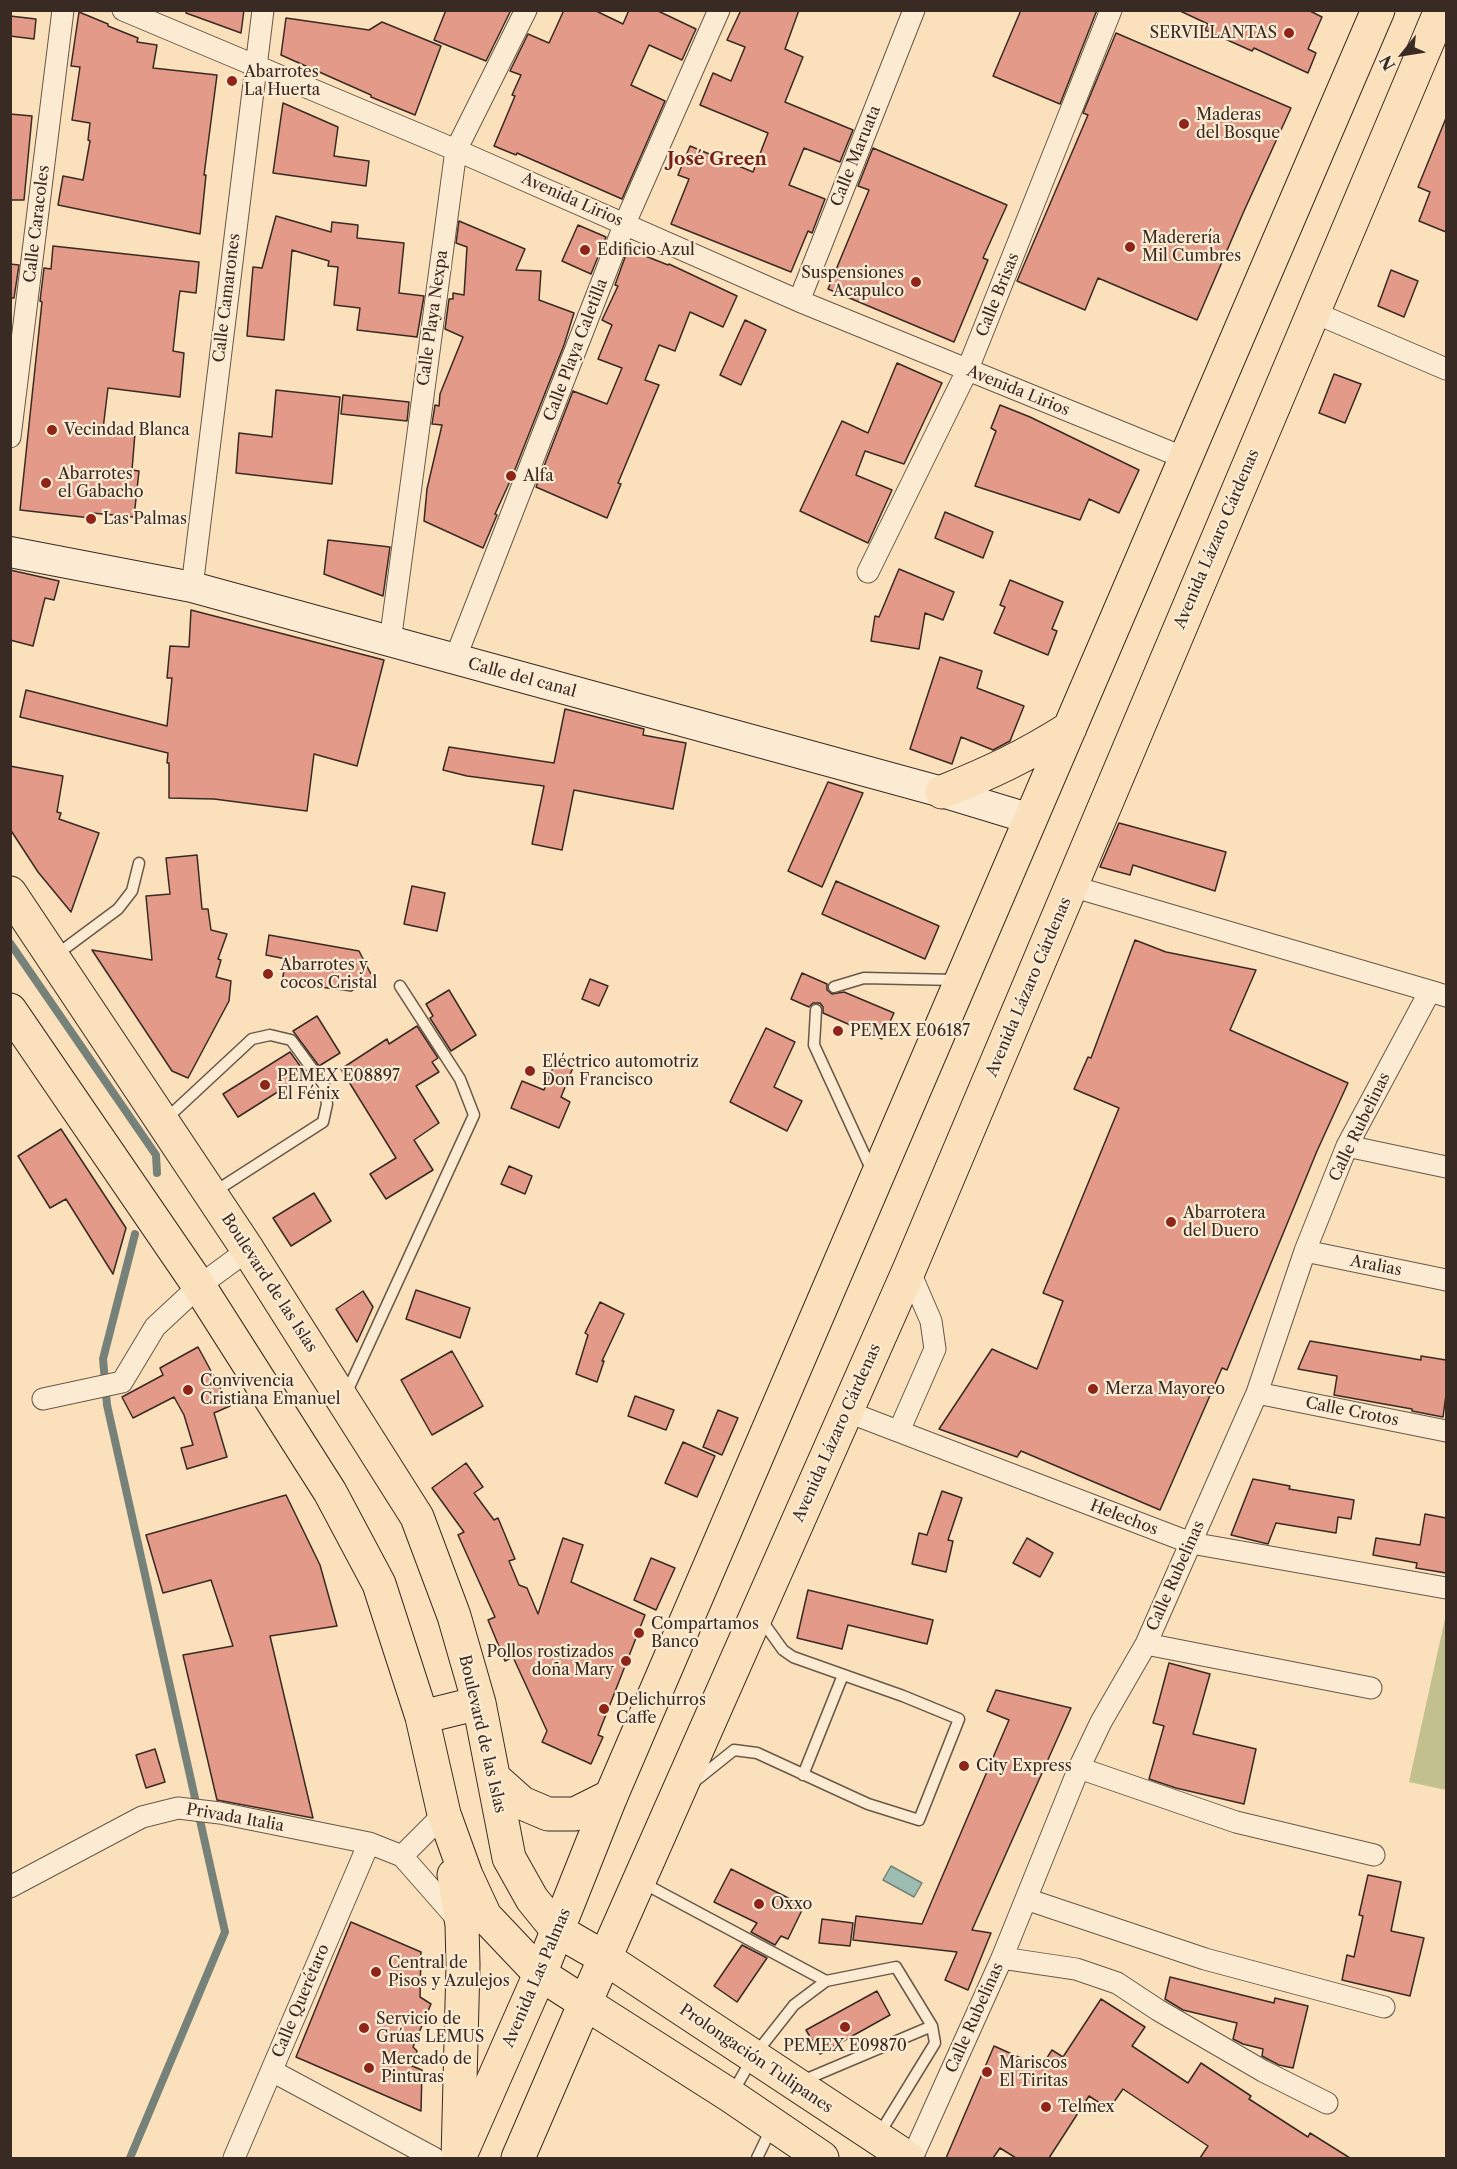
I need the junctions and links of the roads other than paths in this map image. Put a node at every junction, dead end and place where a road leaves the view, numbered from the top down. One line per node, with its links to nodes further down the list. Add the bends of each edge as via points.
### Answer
1 (63, 10): 17 (street, Calle Caracoles)
2 (123, 10): 10 (street, Avenida Lirios)
3 (263, 10): 10 (street, Calle Camarones)
4 (526, 10): 11 (street, Calle Playa Nexpa)
5 (719, 10): 12 (street, Calle Playa Caletilla)
6 (914, 10): 13 (street, Calle Maruata)
7 (1112, 10): 16 (street, Calle Brisas)
8 (1441, 10): 14 (main road, Avenida Lázaro Cárdenas)
9 (1372, 12): 18 (main road)
10 (255, 66): 11 (street, Avenida Lirios); 21 (street, Calle Camarones)
11 (456, 150): 12 (street, Avenida Lirios); 22 (street, Calle Playa Nexpa)
12 (625, 223): 13 (street, Avenida Lirios); 23 (street, Calle Playa Caletilla)
13 (799, 301): 16 (street, Avenida Lirios)
14 (1313, 312): 15 (street); 28 (main road, Avenida Lázaro Cárdenas)
15 (1446, 369)
16 (967, 371): 18 (street, Avenida Lirios); 20 (street, Calle Brisas)
17 (10, 437)
18 (1187, 459): 24 (main road)
19 (10, 552): 21 (street, Calle del canal)
20 (868, 572)
21 (192, 587): 22 (street, Calle del canal)
22 (390, 642): 23 (street, Calle del canal)
23 (455, 659): 25 (street, Calle del canal)
24 (1070, 728): 25 (main road, via 992,773); 26 (main road)
25 (942, 792): 26 (street, Calle del canal)
26 (1031, 819): 31 (main road)
27 (139, 863): 30 (lane, via 132,891 118,909)
28 (1071, 886): 34 (street, Calle Rubelinas); 44 (main road, Avenida Lázaro Cárdenas)
29 (10, 893): 30 (main road, Boulevard de las Islas)
30 (53, 957): 37 (main road, Boulevard de las Islas)
31 (962, 980): 33 (lane, via 864,978); 40 (main road)
32 (400, 986): 49 (lane, via 460,1079 474,1115)
33 (834, 987)
34 (1438, 993): 38 (street, Calle Rubelinas)
35 (10, 1010): 46 (main road)
36 (816, 1010): 40 (lane, via 814,1045)
37 (163, 1122): 41 (main road, Boulevard de las Islas); 41 (lane, via 252,1039 270,1035 291,1040 324,1085 327,1104 323,1122)
38 (1347, 1146): 39 (street); 43 (street, Calle Rubelinas)
39 (1446, 1167)
40 (876, 1180): 65 (main road)
41 (211, 1194): 42 (main road, Boulevard de las Islas)
42 (248, 1250): 46 (street); 49 (main road, Boulevard de las Islas)
43 (1305, 1251): 45 (street, Aralias); 47 (street, Calle Rubelinas)
44 (909, 1270): 50 (main road, Avenida Lázaro Cárdenas); 51 (street, via 932,1321 935,1349)
45 (1446, 1280)
46 (200, 1286): 48 (street, via 155,1327 122,1382); 60 (main road, via 330,1492 379,1584)
47 (1257, 1393): 52 (street, Calle Crotos); 53 (street, Calle Rubelinas)
48 (43, 1399)
49 (344, 1400): 59 (main road, Boulevard de las Islas, via 417,1517 454,1616)
50 (848, 1412): 51 (street, Helechos); 55 (main road, Avenida Lázaro Cárdenas)
51 (899, 1431): 53 (street, Helechos)
52 (1446, 1431)
53 (1191, 1543): 54 (street, Helechos); 56 (street, Calle Rubelinas)
54 (1446, 1588)
55 (757, 1613): 57 (lane, via 783,1650); 64 (main road, Avenida Lázaro Cárdenas)
56 (1146, 1644): 58 (street); 61 (street, Calle Rubelinas)
57 (843, 1675): 62 (lane); 62 (lane, via 959,1719 919,1820 868,1804)
58 (1371, 1688)
59 (478, 1703): 60 (main road); 63 (main road, Boulevard de las Islas)
60 (422, 1717): 66 (main road)
61 (1079, 1768): 68 (street, via 1236,1822); 72 (street, Calle Rubelinas)
62 (802, 1775): 64 (lane, via 757,1753 734,1750)
63 (494, 1778): 65 (main road, via 522,1803 548,1814 575,1814); 74 (main road, Boulevard de las Islas, via 508,1858 532,1899)
64 (678, 1795): 70 (main road, Avenida Lázaro Cárdenas)
65 (611, 1796): 74 (main road, Avenida Las Palmas)
66 (444, 1814): 69 (street); 73 (main road); 77 (main road, via 485,1916)
67 (369, 1843): 69 (street, Privada Italia); 71 (street, Privada Italia, via 178,1808 142,1817); 83 (street, Calle Querétaro)
68 (1374, 1855)
69 (402, 1857): 73 (street, Privada Italia)
70 (640, 1882): 75 (main road, Avenida Lázaro Cárdenas); 78 (lane)
71 (10, 1887)
72 (1026, 1899): 76 (street, Calle Rubelinas); 80 (street, via 1205,1959)
73 (462, 1925): 92 (main road)
74 (558, 1931): 75 (main road, Prolongación Tulipanes); 77 (main road, Avenida Las Palmas)
75 (605, 1958): 79 (main road); 82 (main road, Prolongación Tulipanes)
76 (1002, 1958): 86 (street, via 1076,1969 1117,1983 1263,2071); 95 (street, Calle Rubelinas)
77 (540, 1974): 79 (main road); 92 (main road, Avenida Las Palmas)
78 (826, 1981): 81 (lane, via 896,1967); 82 (lane, via 794,2005)
79 (585, 2003): 85 (main road); 89 (main road)
80 (1384, 2007)
81 (932, 2026): 84 (lane); 88 (lane, via 935,2043)
82 (753, 2057): 84 (main road, Prolongación Tulipanes); 85 (lane)
83 (272, 2071): 90 (street, Calle Querétaro); 91 (street)
84 (794, 2085): 88 (main road, Prolongación Tulipanes)
85 (730, 2096): 87 (main road)
86 (1327, 2103)
87 (772, 2125): 93 (lane); 94 (main road)
88 (876, 2139): 95 (main road, Prolongación Tulipanes)
89 (522, 2157)
90 (234, 2158)
91 (434, 2158)
92 (458, 2158)
93 (758, 2158)
94 (822, 2158)
95 (910, 2158)

